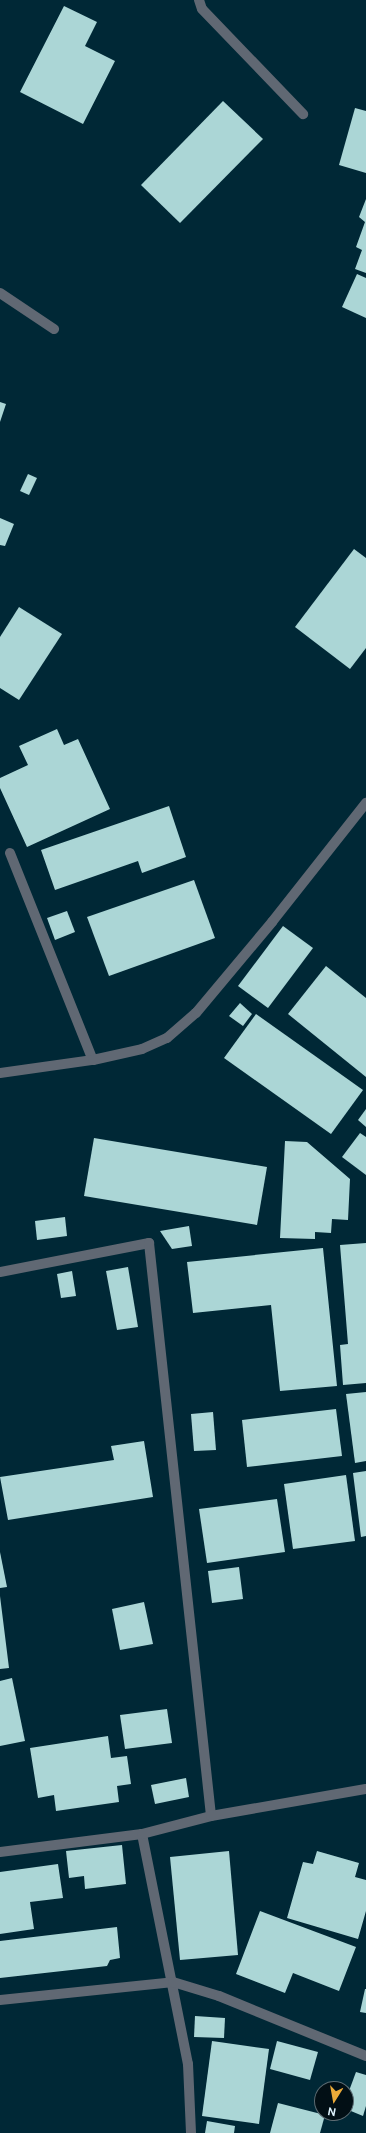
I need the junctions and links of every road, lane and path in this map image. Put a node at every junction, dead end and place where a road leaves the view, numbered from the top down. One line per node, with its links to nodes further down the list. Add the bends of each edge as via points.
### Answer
1 (200, 0): 2 (street, via 202,9)
2 (303, 114)
3 (0, 293): 4 (street)
4 (54, 329)
5 (366, 803): 7 (street, via 196,1013 167,1038 154,1044)
6 (10, 853): 7 (street)
7 (93, 1060): 8 (street)
8 (0, 1074)
9 (0, 1272): 11 (street, via 149,1243)
10 (366, 1789): 11 (street)
11 (211, 1816): 12 (street)
12 (142, 1834): 13 (street); 14 (street)
13 (0, 1852)
14 (173, 1982): 15 (street); 16 (street, via 219,1996); 17 (street, via 188,2064)
15 (0, 2000)
16 (366, 2056)
17 (191, 2133)

